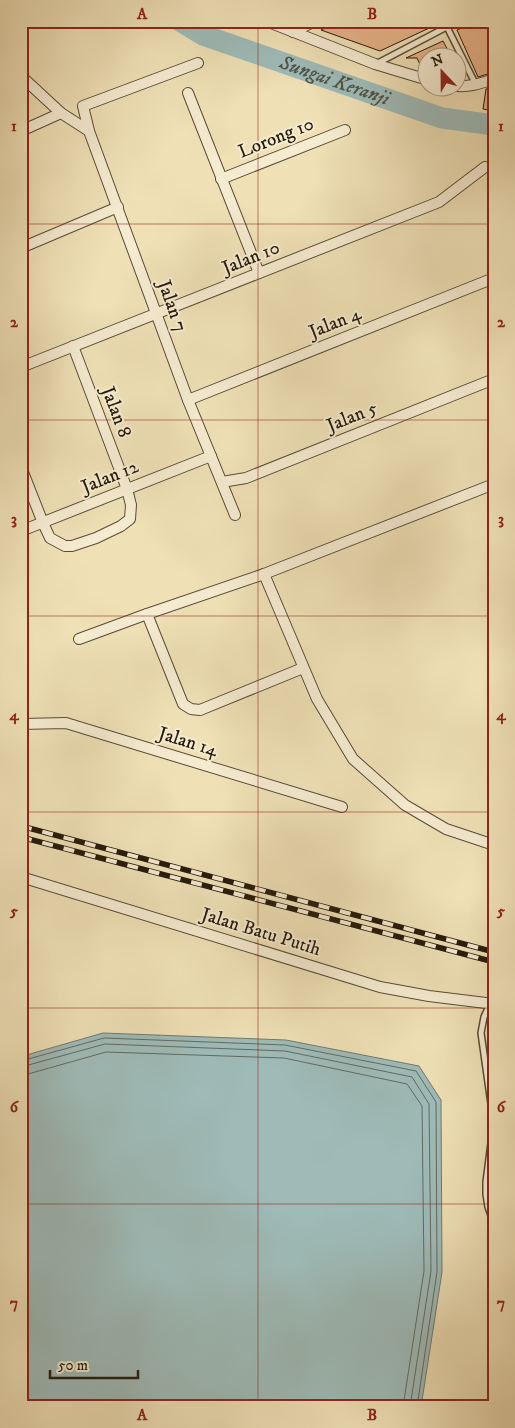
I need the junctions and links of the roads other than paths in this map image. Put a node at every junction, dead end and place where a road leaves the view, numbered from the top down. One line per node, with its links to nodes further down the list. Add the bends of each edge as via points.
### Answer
1 (266, 21): 5 (street)
2 (314, 21): 5 (street)
3 (458, 21): 4 (lane)
4 (445, 24): 7 (lane); 11 (lane)
5 (294, 32): 7 (street)
6 (198, 63): 17 (street, Jalan 7, via 83,106)
7 (375, 64): 9 (street)
8 (21, 76): 14 (street)
9 (418, 77)
10 (494, 79): 11 (street)
11 (476, 85): 12 (street)
12 (468, 86)
13 (188, 93): 19 (street, Lorong 10)
14 (61, 113): 16 (street); 17 (street)
15 (345, 130): 19 (street, Lorong 10)
16 (21, 131)
17 (89, 131): 20 (street, Jalan 7)
18 (485, 167): 22 (street, Jalan 10, via 439,202)
19 (221, 179): 22 (street, Lorong 10)
20 (118, 207): 21 (street); 24 (street, Jalan 7)
21 (21, 248)
22 (259, 273): 24 (street, Jalan 10)
23 (494, 278): 28 (street, Jalan 4)
24 (156, 314): 25 (street, Jalan 10); 28 (street, Jalan 7)
25 (72, 346): 26 (street, Jalan 10); 33 (street, Jalan 8)
26 (21, 367)
27 (494, 379): 31 (street, Jalan 5, via 246,478)
28 (188, 400): 29 (street, Jalan 7)
29 (211, 456): 31 (street, Jalan 7); 33 (street, Jalan 12)
30 (22, 470): 35 (street)
31 (222, 482): 34 (street, Jalan 7)
32 (494, 484): 37 (street)
33 (127, 489): 35 (street, Jalan 12); 35 (street, Jalan 8, via 130,519 96,538 65,546 50,538)
34 (236, 514)
35 (43, 523): 36 (street, Jalan 12)
36 (21, 532)
37 (264, 574): 38 (street); 40 (street)
38 (147, 614): 39 (street); 40 (street, via 183,704 191,709 200,710)
39 (79, 640)
40 (303, 668): 43 (street, via 317,699 353,758 404,806 446,829)
41 (21, 724): 42 (street, Jalan 14, via 66,724)
42 (342, 808)
43 (494, 845)
44 (21, 877): 45 (street, Jalan Batu Putih, via 380,987)
45 (492, 1004): 46 (lane, via 484,1017 481,1033 492,1111 486,1194)
46 (494, 1224)

